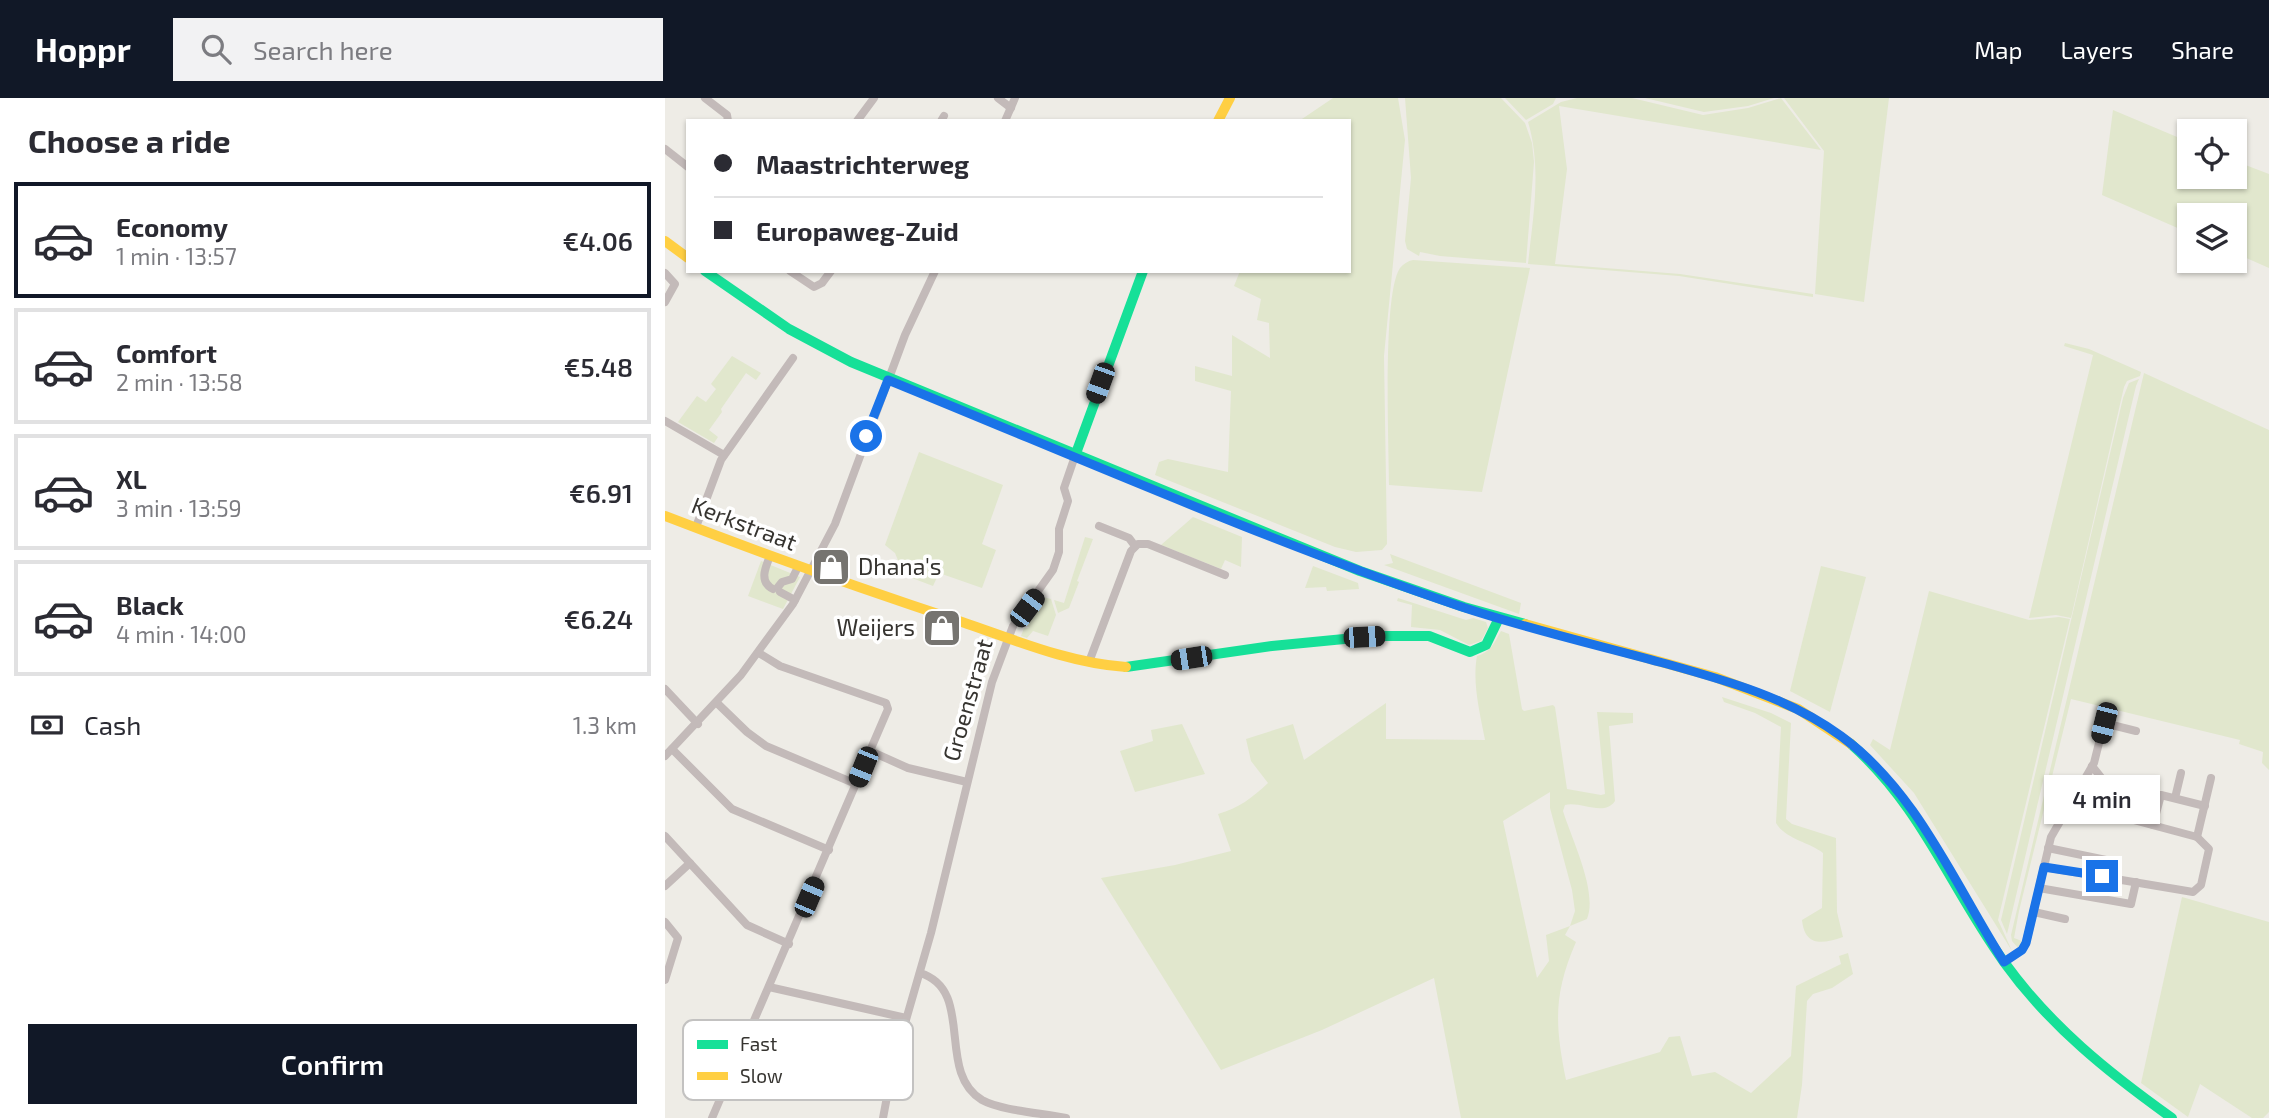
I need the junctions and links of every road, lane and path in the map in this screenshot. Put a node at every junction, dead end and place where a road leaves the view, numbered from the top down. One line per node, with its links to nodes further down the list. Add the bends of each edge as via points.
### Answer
1 (705, 98): 7 (street)
2 (874, 98): 8 (street)
3 (998, 98): 6 (street)
4 (1015, 98): 6 (street)
5 (1230, 98): 10 (street)
6 (1011, 108): 9 (street)
7 (728, 119)
8 (858, 119)
9 (1006, 119)
10 (1219, 119)
11 (665, 149): 12 (street)
12 (686, 165)
13 (665, 241): 14 (street)
14 (686, 257)
15 (708, 273): 23 (street, via 789,329)
16 (793, 273): 17 (street, via 814,287)
17 (829, 273)
18 (934, 273): 23 (street)
19 (1142, 273): 26 (street, Groenstraat)
20 (665, 274): 21 (street, via 675,284)
21 (665, 302)
22 (793, 358): 25 (street)
23 (888, 380): 26 (street); 33 (street, via 835,524)
24 (665, 421): 25 (street)
25 (724, 455): 29 (street)
26 (1075, 456): 37 (street, via 1360,572); 38 (street, Groenstraat, via 1064,488 1068,500 1053,570)
27 (665, 516): 29 (street, Kerkstraat)
28 (1099, 526): 30 (street, via 1129,538)
29 (696, 527): 31 (street, Kerkstraat)
30 (1135, 546): 34 (street, via 1148,544); 40 (street)
31 (770, 556): 32 (street, Kerkstraat); 35 (street, via 764,578 768,586)
32 (798, 567): 33 (street, Kerkstraat); 35 (street, via 794,577)
33 (811, 572): 36 (street); 38 (street, Kerkstraat)
34 (1225, 575)
35 (777, 589): 36 (street)
36 (796, 600): 39 (street)
37 (1499, 618): 40 (street, Kerkstraat, via 1488,642 1470,652 1435,637 1394,635 1266,645 1136,667); 71 (street, via 1715,677 1771,697 1826,725 1865,756 1906,802)
38 (1008, 638): 40 (street, Kerkstraat); 50 (street, Groenstraat)
39 (759, 653): 42 (street); 45 (street, via 780,666 886,703 888,709)
40 (1089, 662)
41 (665, 689): 43 (street)
42 (717, 703): 43 (street); 51 (street, via 767,746)
43 (698, 724): 46 (street)
44 (2136, 731): 47 (street, via 2104,723)
45 (870, 751): 50 (street, via 908,768); 51 (street)
46 (669, 753): 60 (street, via 732,810)
47 (2092, 766): 53 (street); 55 (street, via 2119,800)
48 (2181, 773): 52 (street)
49 (2211, 778): 54 (street)
50 (967, 782): 72 (street, Groenstraat)
51 (856, 784): 60 (street)
52 (2175, 798): 54 (street); 56 (street, via 2161,794)
53 (2070, 803): 55 (street); 59 (street)
54 (2205, 806): 58 (street)
55 (2116, 815): 56 (street)
56 (2153, 825): 58 (street)
57 (665, 836): 61 (street)
58 (2197, 836): 64 (street, via 2209,849 2197,891)
59 (2048, 848): 62 (street); 63 (street, via 2106,860)
60 (829, 850): 70 (street)
61 (690, 863): 65 (street); 70 (street, via 747,925)
62 (2044, 867): 63 (street); 66 (street)
63 (2102, 876): 64 (street)
64 (2136, 882): 66 (street, via 2131,904)
65 (665, 886)
66 (2039, 888): 67 (street)
67 (2034, 912): 68 (street); 71 (street, via 2024,946)
68 (2065, 919)
69 (665, 922): 73 (street, via 678,938)
70 (789, 944): 74 (street)
71 (2004, 962): 82 (street, via 2058,1027 2104,1069)
72 (919, 973): 75 (street, Groenstraat); 81 (street, via 947,994 960,1072 970,1090 992,1104)
73 (665, 980)
74 (769, 987): 75 (street); 76 (street)
75 (906, 1018)
76 (755, 1020)
77 (720, 1100): 79 (street)
78 (886, 1100): 80 (street, Groenstraat)
79 (712, 1118)
80 (883, 1118)
81 (1066, 1118)
82 (2172, 1118)

